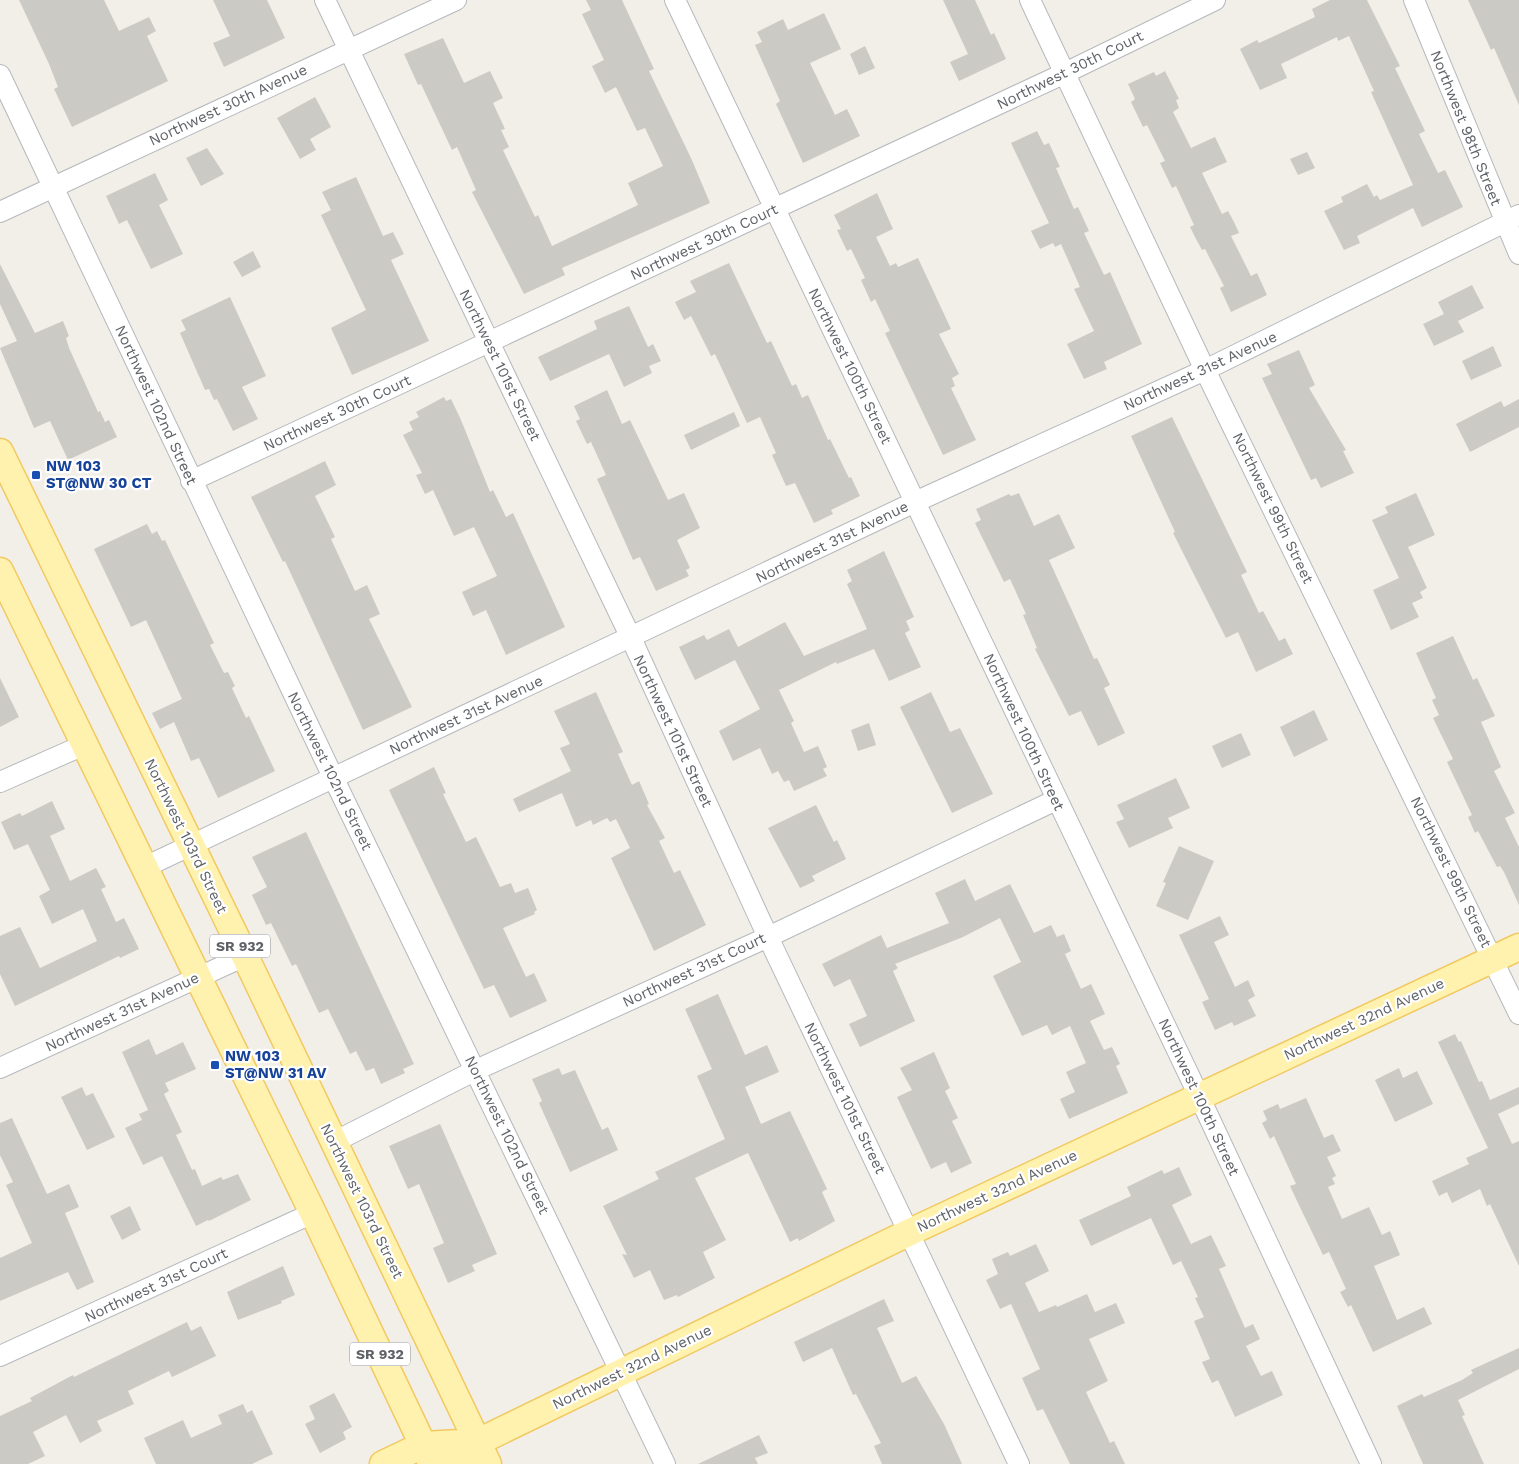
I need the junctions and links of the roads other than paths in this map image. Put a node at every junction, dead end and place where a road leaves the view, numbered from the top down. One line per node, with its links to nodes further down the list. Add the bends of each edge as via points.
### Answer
1 (325, 0): 7 (street, Northwest 101st Street)
2 (456, 0): 7 (street, Northwest 30th Avenue)
3 (675, 0): 11 (street, Northwest 100th Street)
4 (1030, 0): 8 (street, Northwest 99th Street)
5 (1215, 0): 8 (street, Northwest 30th Court)
6 (1414, 0): 13 (street, Northwest 98th Street)
7 (349, 48): 10 (street, Northwest 30th Avenue); 15 (street, Northwest 101st Street)
8 (1063, 74): 11 (street, Northwest 30th Court); 16 (street, Northwest 99th Street)
9 (0, 75): 10 (street, Northwest 102nd Street)
10 (53, 187): 12 (street, Northwest 30th Avenue); 18 (street, Northwest 102nd Street)
11 (775, 208): 15 (street, Northwest 30th Court); 20 (street, Northwest 100th Street)
12 (0, 212)
13 (1511, 218): 14 (street, Northwest 98th Street); 16 (street, Northwest 31st Avenue)
14 (1519, 254)
15 (489, 342): 18 (street, Northwest 30th Court); 22 (street, Northwest 101st Street)
16 (1205, 370): 20 (street, Northwest 31st Avenue); 32 (street, Northwest 99th Street)
17 (0, 452): 19 (main road, Northwest 103rd Street / SR 932)
18 (191, 481): 24 (street, Northwest 102nd Street)
19 (8, 487): 27 (main road, Northwest 103rd Street / SR 932)
20 (915, 502): 22 (street, Northwest 31st Avenue); 26 (street, Northwest 100th Street)
21 (0, 571): 23 (main road, SR 932)
22 (631, 638): 24 (street, Northwest 31st Avenue); 29 (street, Northwest 101st Street)
23 (86, 744): 25 (street); 28 (main road, SR 932)
24 (333, 777): 27 (street, Northwest 31st Avenue); 36 (street, Northwest 102nd Street)
25 (0, 782)
26 (1056, 800): 29 (street, Northwest 31st Court); 37 (street, Northwest 100th Street)
27 (190, 846): 28 (street, Northwest 31st Avenue); 31 (main road, Northwest 103rd Street / SR 932)
28 (145, 867): 33 (main road, SR 932)
29 (768, 937): 36 (street, Northwest 31st Court); 40 (street, Northwest 101st Street)
30 (1519, 946): 32 (main road, Northwest 32nd Avenue)
31 (245, 956): 33 (street, Northwest 31st Avenue); 38 (main road, Northwest 103rd Street / SR 932)
32 (1493, 959): 34 (street, Northwest 99th Street); 37 (main road, Northwest 32nd Avenue)
33 (198, 977): 35 (street, Northwest 31st Avenue); 39 (main road, SR 932)
34 (1519, 1014)
35 (0, 1068)
36 (476, 1070): 38 (street, Northwest 31st Court); 42 (street, Northwest 102nd Street)
37 (1199, 1096): 40 (main road, Northwest 32nd Avenue); 49 (street, Northwest 100th Street)
38 (334, 1142): 43 (main road, Northwest 103rd Street / SR 932)
39 (313, 1213): 41 (street, Northwest 31st Court); 44 (main road, SR 932)
40 (910, 1232): 42 (main road, Northwest 32nd Avenue); 48 (street, Northwest 101st Street)
41 (0, 1356)
42 (622, 1373): 43 (main road, Northwest 32nd Avenue); 47 (street, Northwest 102nd Street)
43 (483, 1453): 44 (main road, Northwest 32nd Avenue); 46 (main road, Northwest 32nd Avenue)
44 (428, 1455): 45 (main road, Northwest 32nd Avenue)
45 (382, 1464)
46 (453, 1464)
47 (665, 1464)
48 (1018, 1464)
49 (1371, 1464)

